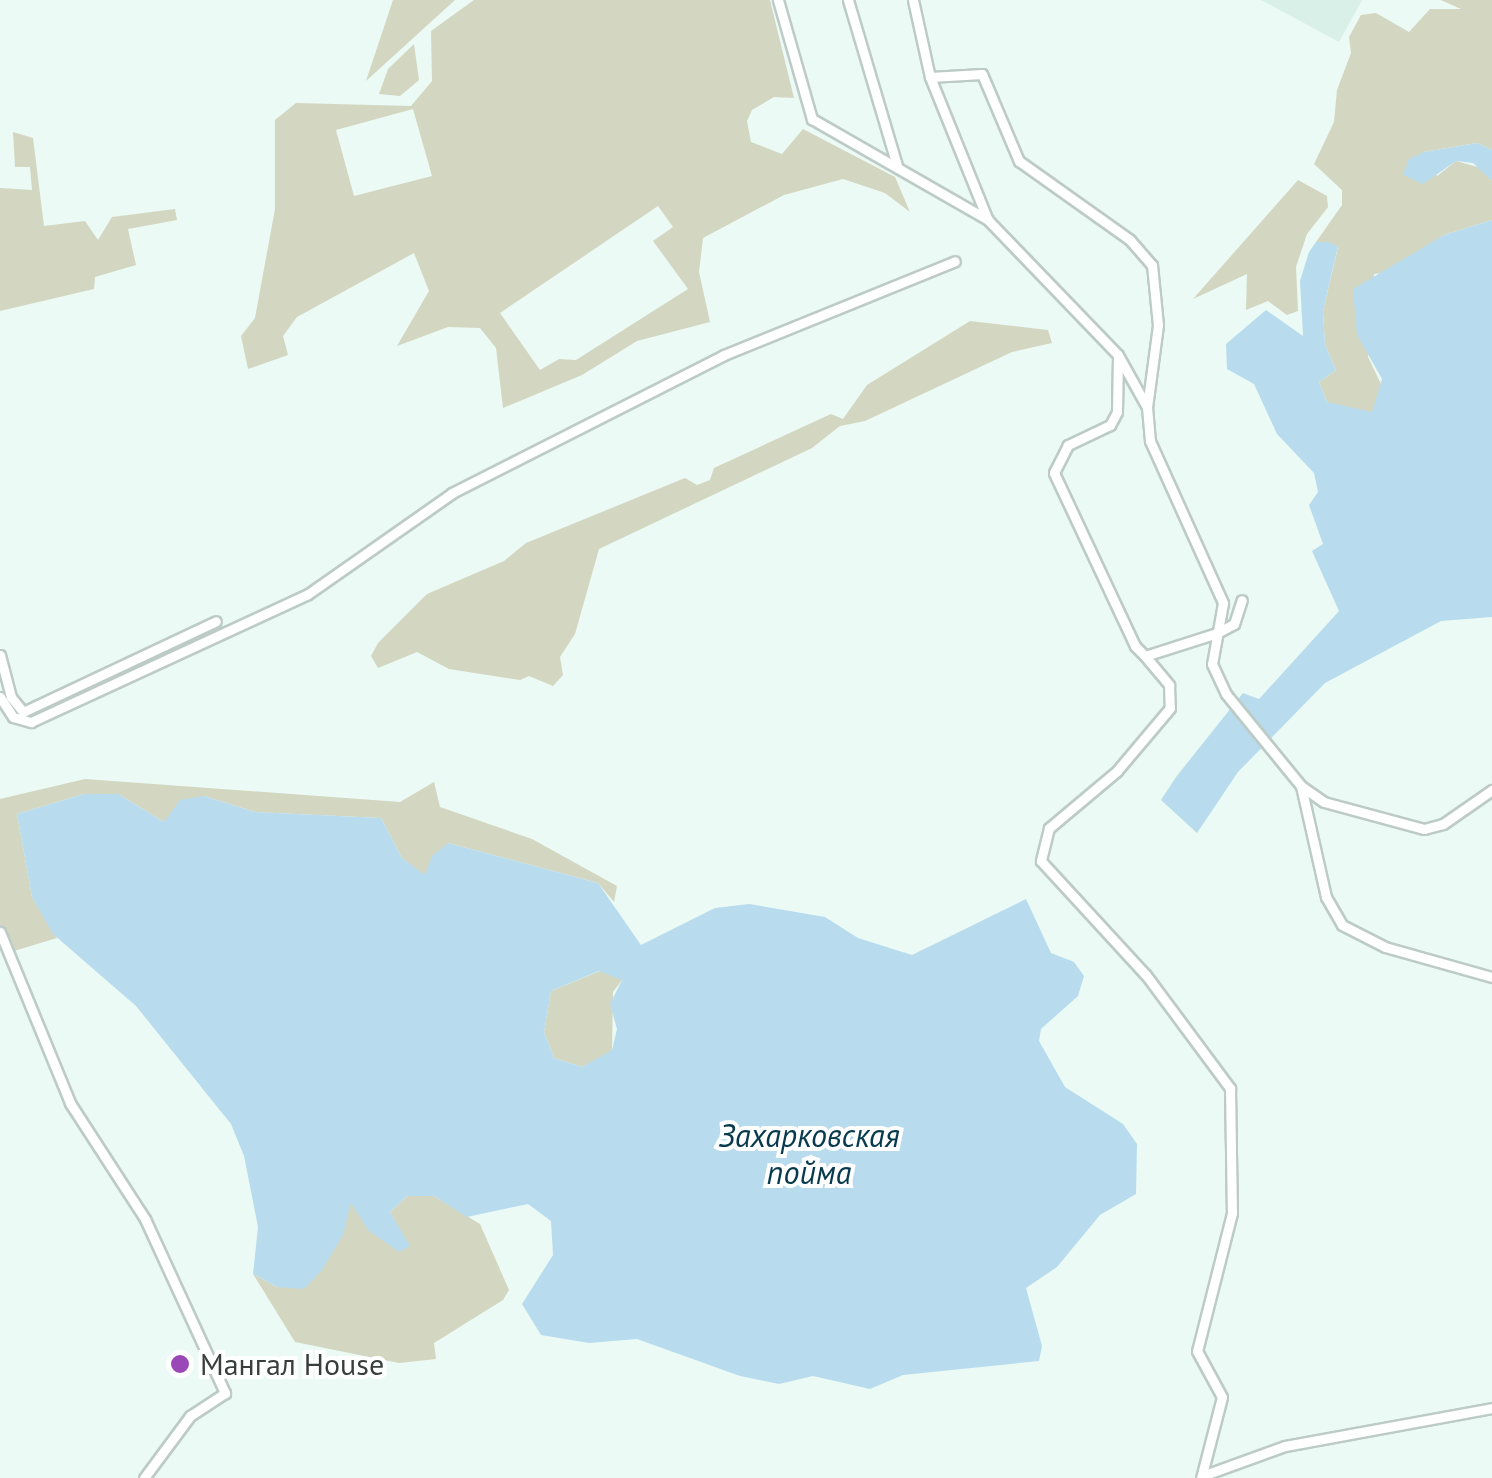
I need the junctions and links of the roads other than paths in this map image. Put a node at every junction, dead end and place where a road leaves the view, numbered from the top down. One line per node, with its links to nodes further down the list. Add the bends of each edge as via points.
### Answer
1 (778, 0): 5 (street, via 812,119)
2 (848, 0): 5 (street)
3 (913, 0): 4 (street)
4 (930, 77): 6 (street); 9 (street, via 982,74 1019,161 1130,240 1152,265 1158,326)
5 (897, 166): 6 (street)
6 (988, 220): 8 (street)
7 (955, 261): 16 (street, via 724,355 452,493 308,594 31,722 12,718)
8 (1118, 355): 9 (street); 14 (street, via 1110,425 1068,445 1054,473)
9 (1146, 408): 12 (street, via 1158,467 1222,603)
10 (1242, 600): 12 (street, via 1234,624)
11 (216, 620): 15 (street, via 29,711 17,708)
12 (1217, 633): 14 (street); 17 (street, via 1212,664 1226,694)
13 (0, 655): 15 (street)
14 (1145, 656): 22 (street, via 1169,685 1170,708 1117,771 1049,828 1041,861 1146,975 1230,1088 1232,1213 1197,1351 1222,1397)
15 (2, 674)
16 (0, 698)
17 (1301, 786): 18 (street, via 1324,802 1424,829 1443,824); 20 (street, via 1326,897 1342,926 1386,948)
18 (1492, 790)
19 (0, 932): 23 (street, via 70,1102 145,1219 225,1393 190,1416)
20 (1492, 977)
21 (1492, 1408): 22 (street, via 1285,1446)
22 (1202, 1477)
23 (144, 1478)

